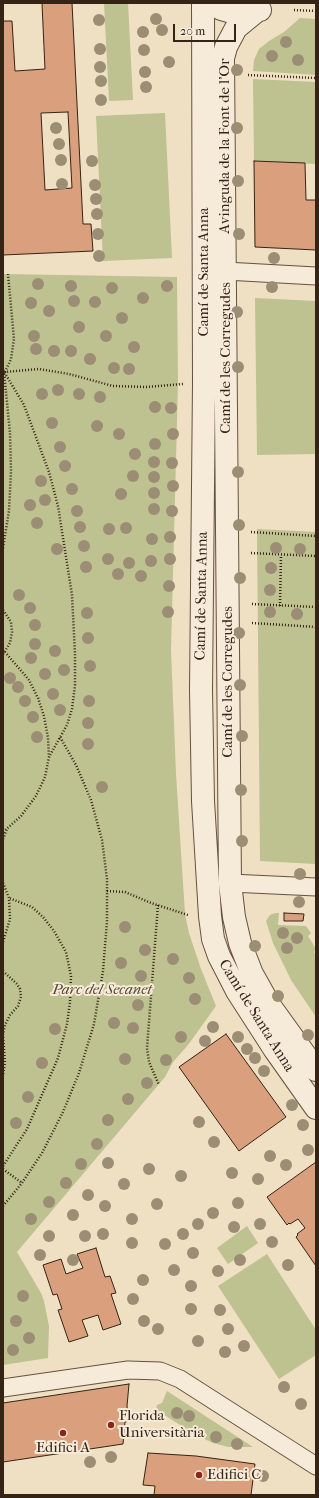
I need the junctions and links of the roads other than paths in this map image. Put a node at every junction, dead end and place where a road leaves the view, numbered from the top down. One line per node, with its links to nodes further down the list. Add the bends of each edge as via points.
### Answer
1 (204, 3): 5 (street, Camí de Santa Anna)
2 (214, 3): 4 (street, via 221,9)
3 (264, 7): 4 (street, via 246,13); 6 (street, Avinguda de la Font de l'Or, via 236,28 223,58)
4 (235, 13): 5 (street, Camí de Santa Anna, via 215,32)
5 (203, 55): 11 (street, Camí de Santa Anna, via 204,383 201,690 203,808 210,916 213,939 219,956 238,991)
6 (225, 271): 7 (street); 8 (street, Camí de les Corregudes)
7 (316, 276)
8 (230, 884): 9 (street); 10 (street, Camí de les Corregudes, via 240,943 252,974 270,1006)
9 (316, 888)
10 (316, 1070)
11 (316, 1108)
12 (3, 1388): 13 (street, via 128,1370 160,1371 180,1379)
13 (316, 1466)

